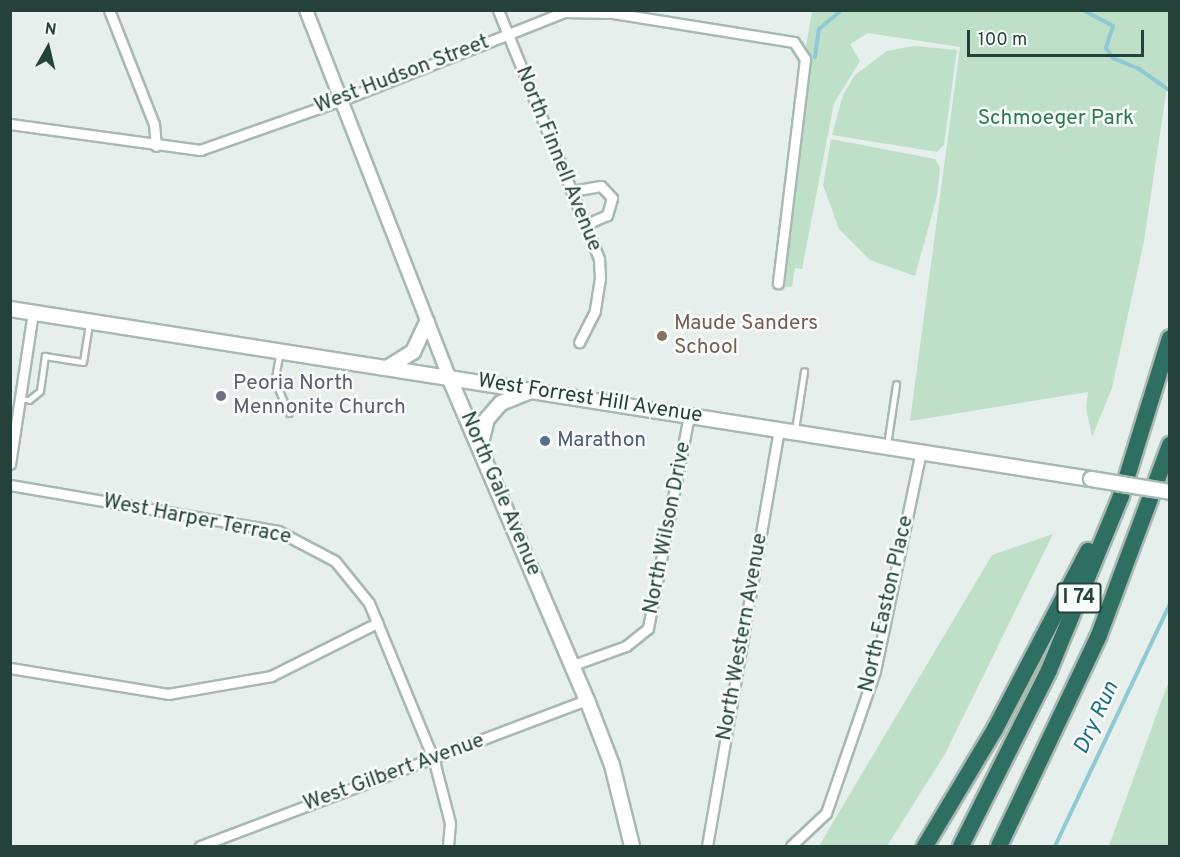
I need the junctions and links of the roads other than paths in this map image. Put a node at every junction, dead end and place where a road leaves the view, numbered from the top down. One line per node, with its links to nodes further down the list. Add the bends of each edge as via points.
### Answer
1 (109, 10): 7 (street, via 154,124)
2 (306, 10): 5 (street, North Gale Avenue)
3 (498, 10): 4 (street, North Finnell Avenue)
4 (508, 34): 5 (street, West Hudson Street); 8 (street, North Finnell Avenue); 10 (street, West Hudson Street, via 564,12 590,12 794,42 806,59)
5 (342, 100): 7 (street, West Hudson Street, via 200,150); 14 (street, North Gale Avenue)
6 (10, 124): 7 (street, West Hudson Street)
7 (156, 146)
8 (572, 191): 9 (street, North Finnell Avenue); 9 (street, via 601,186 612,198 607,215)
9 (585, 225): 16 (street, North Finnell Avenue, via 599,259 600,278 593,318)
10 (778, 283)
11 (10, 309): 12 (main road, West Forrest Hill Avenue)
12 (33, 312): 13 (main road, West Forrest Hill Avenue); 23 (street)
13 (89, 321): 17 (main road, West Forrest Hill Avenue); 23 (lane, via 83,362 45,356 40,391 29,400)
14 (428, 322): 18 (main road, via 413,352); 20 (street, North Gale Avenue)
15 (1170, 338): 29 (highway, I 74)
16 (579, 342)
17 (280, 353): 18 (main road, West Forrest Hill Avenue); 24 (lane, via 275,381)
18 (387, 368): 20 (main road, West Forrest Hill Avenue)
19 (804, 372): 27 (lane)
20 (448, 377): 22 (main road, West Forrest Hill Avenue); 31 (main road, North Gale Avenue)
21 (896, 385): 28 (lane)
22 (531, 391): 25 (main road, West Forrest Hill Avenue); 31 (main road, via 501,403 487,419)
23 (20, 400): 33 (street)
24 (289, 413)
25 (689, 415): 26 (main road, West Forrest Hill Avenue); 38 (street, North Wilson Drive, via 654,614 648,628 626,646)
26 (779, 428): 27 (main road, West Forrest Hill Avenue); 45 (street, North Western Avenue)
27 (795, 430): 28 (main road, West Forrest Hill Avenue)
28 (887, 445): 32 (main road, West Forrest Hill Avenue)
29 (1138, 445): 47 (highway, via 1119,491 1020,683); 48 (highway, I 74, via 1049,670)
30 (1170, 445): 36 (highway, I 74)
31 (480, 447): 38 (main road, North Gale Avenue)
32 (921, 450): 35 (main road, West Forrest Hill Avenue, bridge); 46 (street, North Easton Place, via 875,671 826,813)
33 (10, 464)
34 (10, 484): 37 (street, West Harper Terrace, via 278,531 297,538 335,561 355,581)
35 (1170, 492)
36 (1124, 574): 49 (highway, I 74, via 1074,690); 50 (highway, via 1083,685)
37 (377, 623): 39 (street, via 271,676 168,694); 41 (street, West Harper Terrace)
38 (573, 665): 40 (main road, North Gale Avenue)
39 (10, 668)
40 (587, 699): 41 (street, West Gilbert Avenue); 44 (main road, North Gale Avenue, via 612,765)
41 (434, 761): 42 (street, West Gilbert Avenue, via 315,801); 43 (street, West Harper Terrace, via 450,823)
42 (200, 846)
43 (448, 846)
44 (632, 846)
45 (707, 846)
46 (791, 846)
47 (925, 846)
48 (961, 846)
49 (999, 846)
50 (1011, 846)

